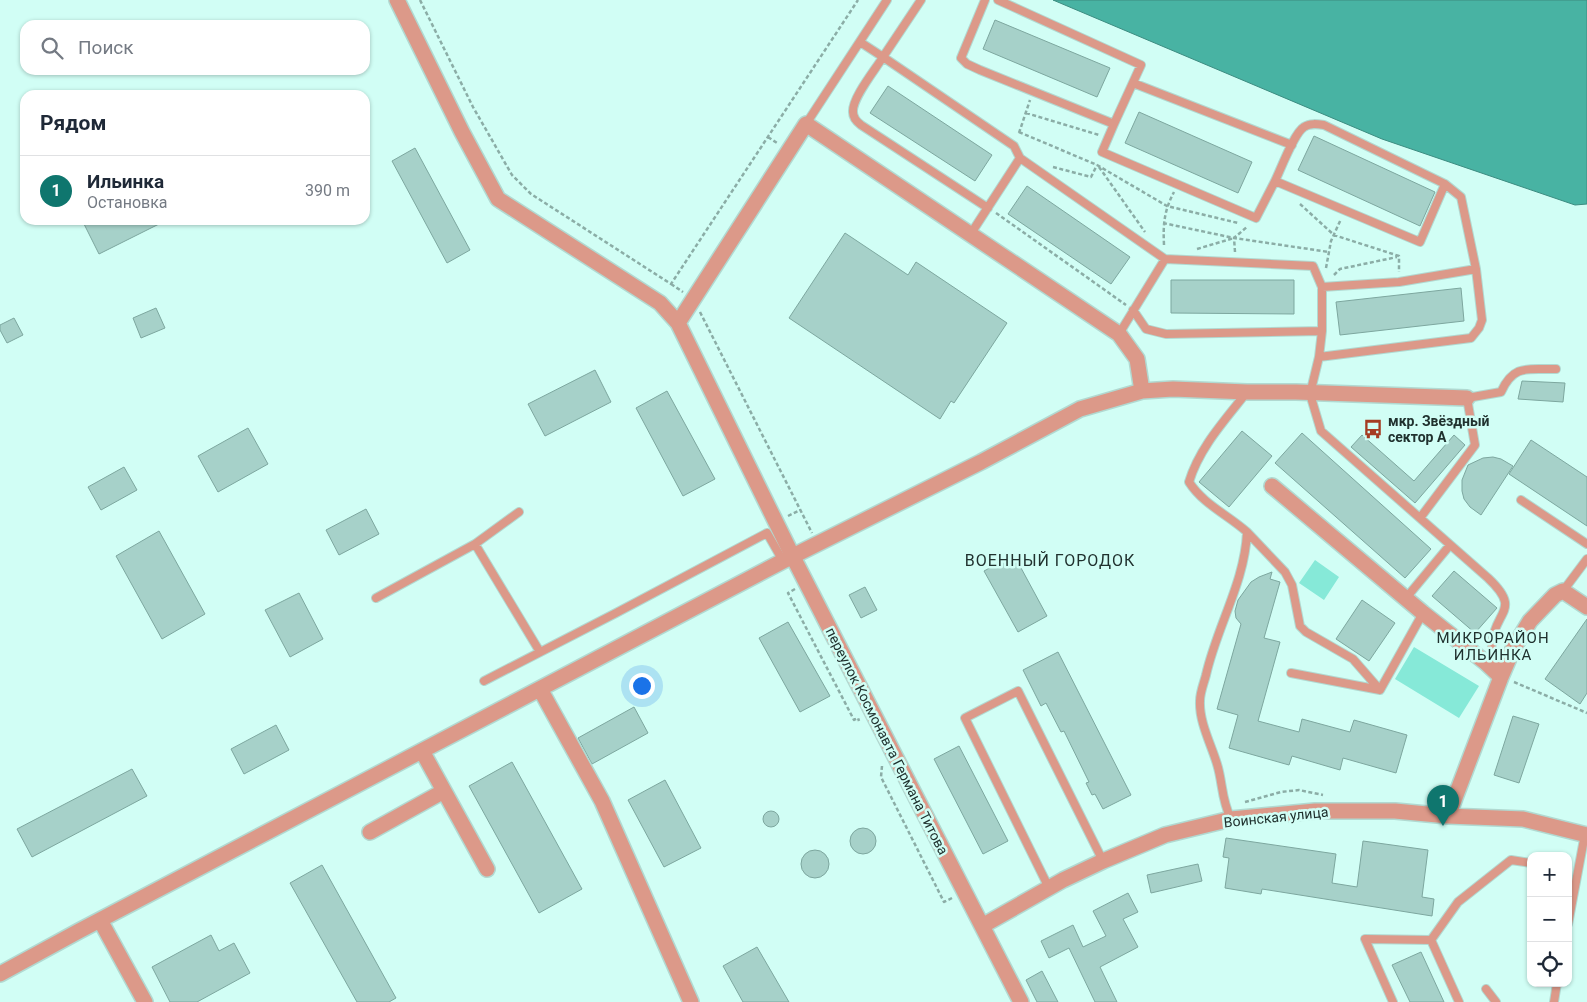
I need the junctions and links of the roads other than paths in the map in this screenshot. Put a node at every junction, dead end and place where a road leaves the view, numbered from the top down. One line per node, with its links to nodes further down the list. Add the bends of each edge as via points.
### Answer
1 (397, 0): 21 (street, переулок Космонавта Германа Титова, via 498,199 660,303)
2 (888, 0): 6 (lane)
3 (921, 0): 7 (lane)
4 (985, 0): 10 (lane, via 961,58 967,64)
5 (998, 0): 8 (lane, via 1141,65)
6 (860, 42): 7 (lane); 9 (lane)
7 (883, 57): 12 (lane, via 1014,146); 15 (lane, via 856,100 853,114 856,120)
8 (1133, 83): 10 (lane); 11 (lane)
9 (806, 124): 16 (street); 21 (street)
10 (1114, 124): 13 (lane, via 1102,152 1256,218)
11 (1292, 145): 13 (lane); 14 (lane, via 1302,128 1309,124 1324,125)
12 (1020, 158): 15 (lane); 17 (lane)
13 (1275, 181): 14 (lane, via 1420,242)
14 (1445, 184): 18 (lane, via 1461,197)
15 (988, 208): 16 (lane)
16 (970, 235): 23 (street)
17 (1165, 259): 19 (lane, via 1313,266); 20 (lane)
18 (1476, 269): 19 (lane, via 1400,282); 24 (lane, via 1482,320 1471,338)
19 (1322, 286): 22 (lane)
20 (1133, 310): 22 (lane, via 1146,328 1166,334); 23 (lane)
21 (678, 323): 38 (street, переулок Космонавта Германа Титова)
22 (1322, 331): 24 (lane)
23 (1119, 334): 26 (street, via 1137,359)
24 (1319, 357): 28 (lane)
25 (1556, 369): 29 (lane, via 1520,370 1508,379 1501,392)
26 (1142, 391): 27 (street); 38 (street, via 1080,409)
27 (1247, 392): 28 (street); 34 (lane, via 1207,444 1189,482 1199,496)
28 (1310, 394): 29 (street); 33 (lane, via 1321,431)
29 (1467, 398): 33 (lane, via 1475,445)
30 (1272, 486): 42 (street)
31 (1521, 500): 36 (lane)
32 (518, 512): 35 (lane)
33 (1420, 518): 37 (lane)
34 (1247, 532): 50 (lane, via 1285,572 1292,585 1300,626 1353,658); 54 (lane, via 1241,572 1209,662 1200,701 1204,730 1217,764 1224,806)
35 (475, 544): 41 (lane); 45 (lane)
36 (1587, 544)
37 (1450, 545): 42 (lane); 47 (lane, via 1503,594 1506,605 1492,643)
38 (788, 559): 45 (lane, via 767,532); 49 (street); 65 (street, переулок Космонавта Германа Титова)
39 (1587, 559): 40 (lane)
40 (1563, 591): 43 (street); 47 (street, via 1555,595 1530,622)
41 (376, 598)
42 (1406, 598): 44 (street)
43 (1587, 607)
44 (1423, 613): 47 (street); 50 (lane)
45 (540, 652): 48 (lane)
46 (1291, 673): 50 (lane)
47 (1501, 677): 53 (street)
48 (484, 681)
49 (540, 689): 51 (street); 71 (street, via 602,801)
50 (1380, 690)
51 (422, 751): 52 (street); 64 (street)
52 (444, 791): 55 (street); 59 (street)
53 (1448, 816): 54 (street, Воинская улица, via 1395,811 1315,811); 56 (street, Воинская улица, via 1523,819)
54 (1231, 819): 57 (street, Воинская улица, via 1165,835)
55 (370, 832)
56 (1586, 835): 61 (lane)
57 (1103, 861): 62 (street, Воинская улица); 62 (lane, via 1018,692 964,718)
58 (1527, 862): 66 (lane, via 1511,860 1458,902)
59 (487, 869)
60 (1572, 869): 61 (lane)
61 (1578, 870): 63 (lane)
62 (1049, 888): 65 (street, Воинская улица)
63 (1572, 902)
64 (100, 920): 67 (street); 70 (street)
65 (982, 926): 72 (street)
66 (1431, 940): 73 (lane, via 1365,939); 74 (lane)
67 (0, 974)
68 (1556, 987): 76 (lane)
69 (1486, 989): 75 (lane)
70 (145, 1002)
71 (691, 1002)
72 (1021, 1002)
73 (1393, 1002)
74 (1459, 1002)
75 (1496, 1002)
76 (1554, 1002)

